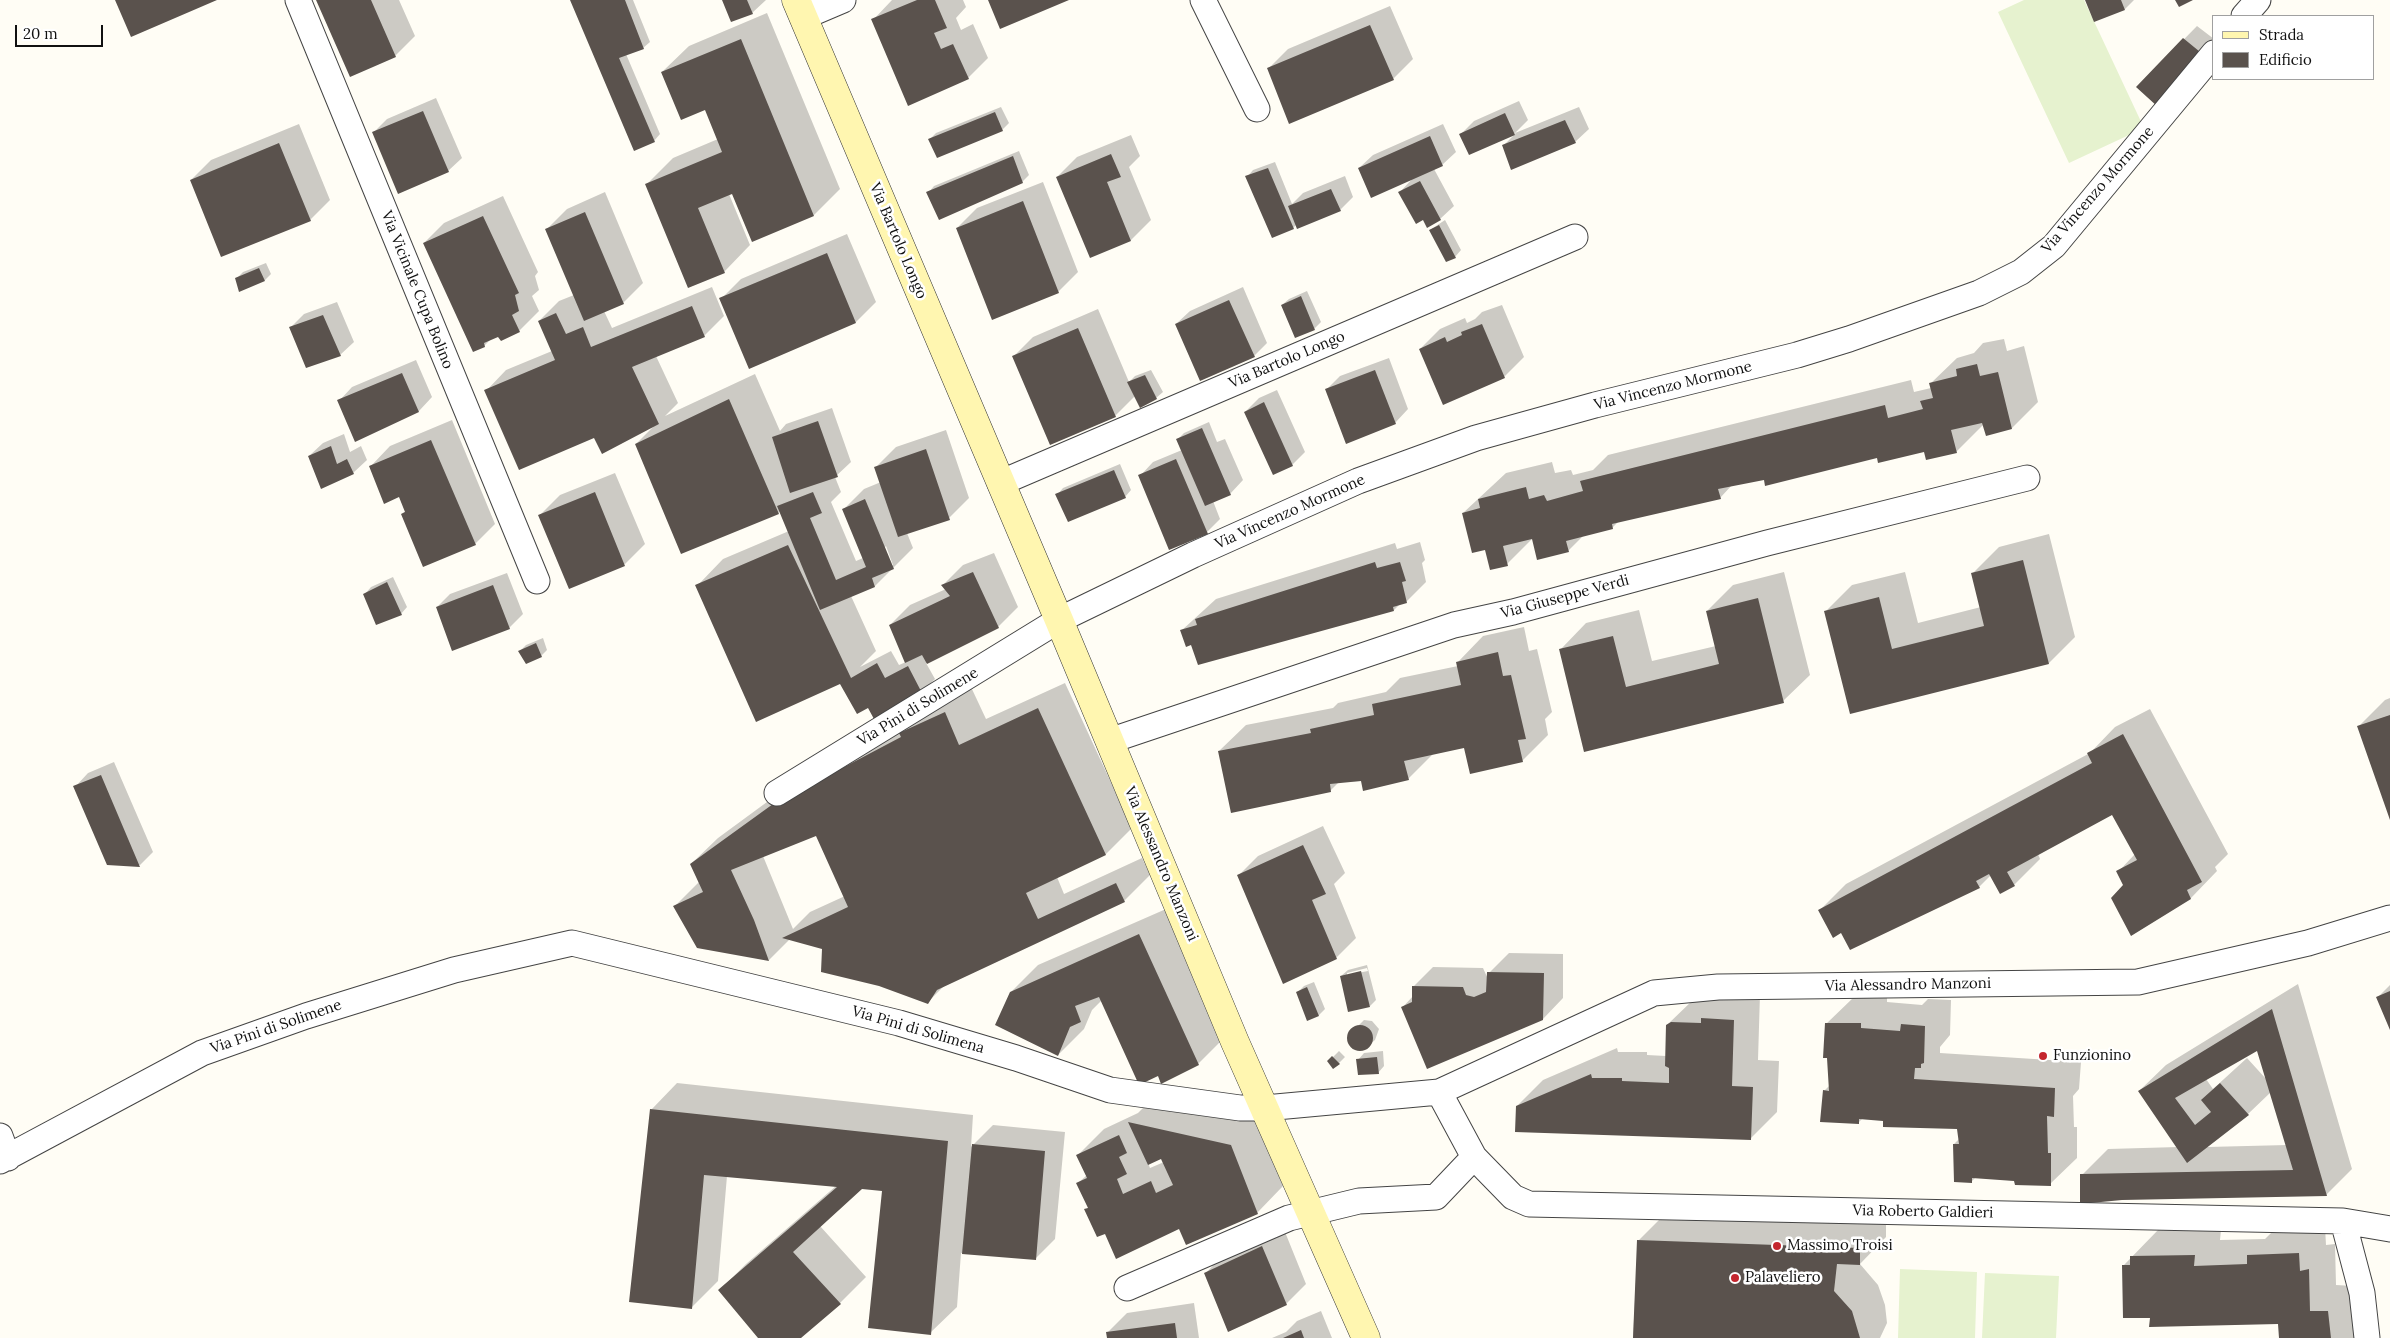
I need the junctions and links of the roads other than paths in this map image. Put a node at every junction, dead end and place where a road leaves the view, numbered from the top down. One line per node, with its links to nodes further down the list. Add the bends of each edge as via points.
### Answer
1 (298, 0): 12 (street, Via Vicinale Cupa Bolino)
2 (843, 0): 5 (street)
3 (1203, 0): 8 (street)
4 (2258, 0): 6 (street)
5 (799, 8): 11 (street, Via Bartolo Longo)
6 (2245, 15)
7 (2212, 55): 13 (street, Via Vincenzo Mormone, via 2054,246 2021,272 1979,294 1796,355 1476,438 1358,481)
8 (1257, 109)
9 (1575, 237): 11 (street, Via Bartolo Longo)
10 (2027, 478): 14 (street, Via Giuseppe Verdi, via 1767,543 1513,612 1454,624)
11 (1000, 483): 13 (street, Via Bartolo Longo)
12 (537, 581)
13 (1059, 620): 14 (street, Via Alessandro Manzoni); 15 (street, Via Pini di Solimene)
14 (1109, 741): 19 (street, Via Alessandro Manzoni)
15 (777, 793)
16 (2390, 918): 18 (street, Via Alessandro Manzoni, via 2308,943 2138,982 1718,987 1654,994)
17 (572, 943): 19 (street, Via Pini di Solimena, via 899,1023 1110,1090 1240,1108); 20 (street, Via Pini di Solimene, via 454,970 202,1052)
18 (1439, 1092): 19 (street, Via Alessandro Manzoni); 21 (street)
19 (1265, 1108): 22 (street, Via Alessandro Manzoni)
20 (3, 1152)
21 (1474, 1157): 22 (street, via 1436,1197 1359,1201); 23 (street, Via Roberto Galdieri, via 1514,1197 1529,1204)
22 (1310, 1213): 25 (street, via 1289,1218); 26 (street, Via Alessandro Manzoni)
23 (2343, 1222): 24 (street, Via Roberto Galdieri); 27 (street, via 2362,1293)
24 (2390, 1229)
25 (1127, 1288)
26 (1366, 1338)
27 (2367, 1338)

